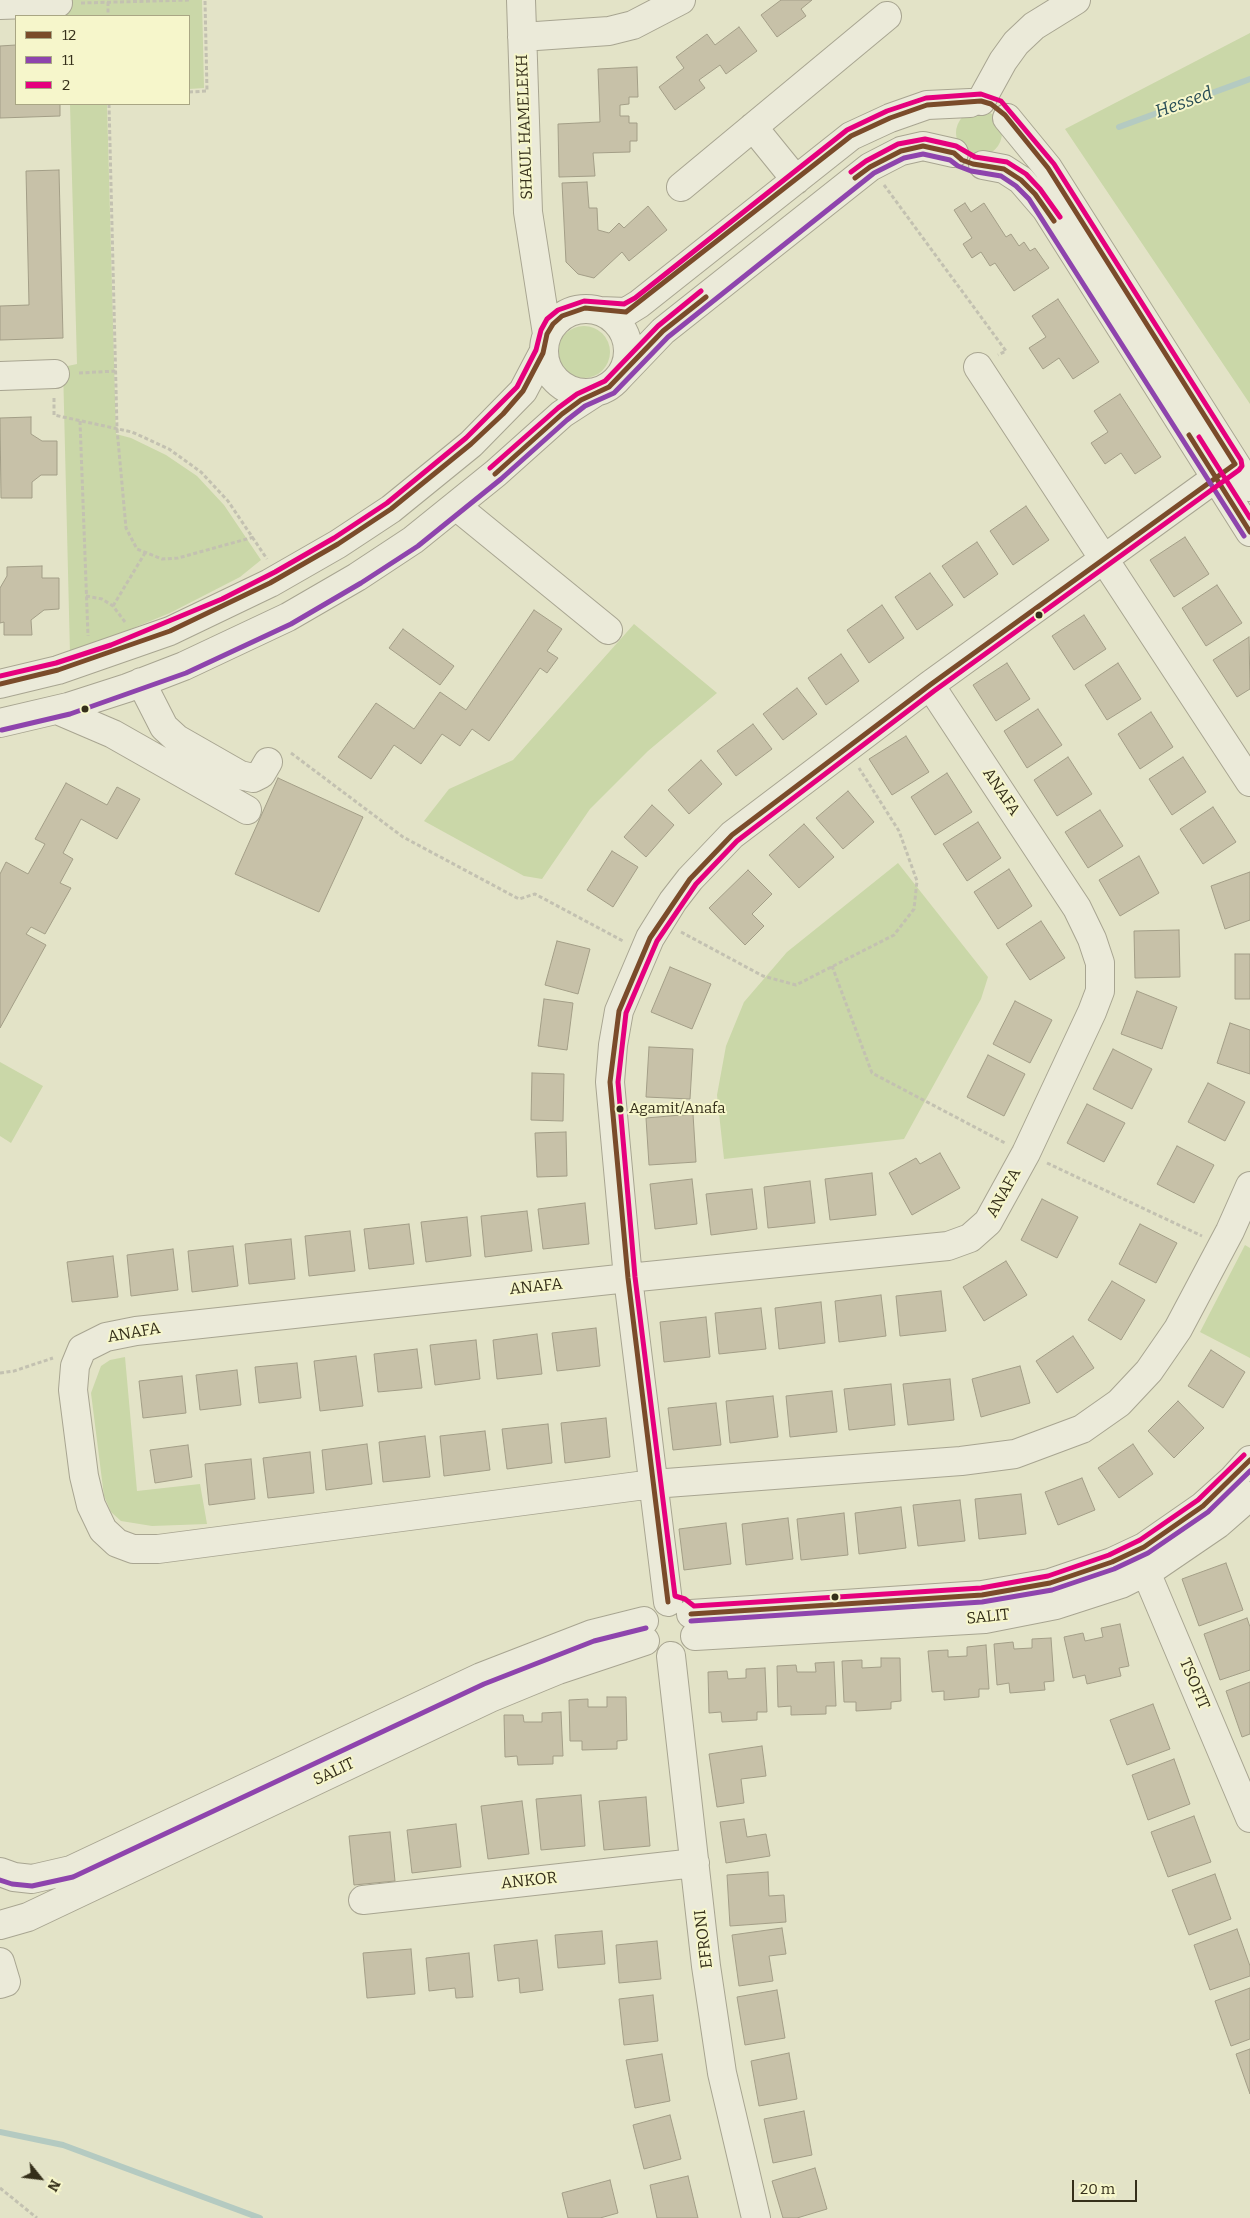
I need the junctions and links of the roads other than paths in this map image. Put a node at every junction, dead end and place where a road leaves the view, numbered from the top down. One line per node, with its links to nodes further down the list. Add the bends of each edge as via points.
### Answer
1 (521, 0): 7 (street, SHAUL HAMELEKH)
2 (681, 0): 7 (street, via 633,25 609,31)
3 (1076, 0): 8 (street, via 1034,26 1016,43)
4 (58, 3): 5 (street)
5 (0, 5)
6 (887, 16): 10 (street)
7 (522, 37): 15 (street, SHAUL HAMELEKH, via 528,212)
8 (975, 102): 9 (street, via 997,107); 11 (street, via 960,108 949,123 947,134); 13 (street, via 927,105 890,118 851,136)
9 (1006, 118): 12 (street, via 1010,135 1008,146 1002,155); 23 (street, via 1048,168)
10 (753, 128): 13 (street); 14 (street)
11 (954, 153): 12 (street, via 962,160); 21 (street, via 923,146 901,152 870,167 663,331)
12 (984, 165): 23 (street, via 1004,169 1021,180 1040,201)
13 (796, 180): 16 (street, via 639,304 626,312)
14 (682, 187)
15 (533, 253): 16 (street, SHAUL HAMELEKH, via 542,275 556,293); 17 (street, SHAUL HAMELEKH)
16 (592, 310): 17 (street, via 562,316 553,324); 21 (street, via 612,317 626,339 628,352)
17 (545, 344): 22 (street, via 546,365 560,385 577,392); 30 (street, via 523,391 471,444 391,509 279,578 225,606 135,644)
18 (978, 367): 27 (street)
19 (54, 374): 20 (street)
20 (0, 376)
21 (619, 377): 22 (street, via 609,387)
22 (596, 392): 25 (street, via 562,414)
23 (1226, 471): 24 (street); 26 (street); 27 (street)
24 (1250, 487)
25 (456, 506): 28 (street); 29 (street, via 413,540 288,617)
26 (1250, 532)
27 (1105, 560): 31 (street); 35 (street)
28 (608, 630)
29 (141, 682): 32 (street); 34 (street, via 164,727 177,739 240,775 253,778)
30 (0, 684)
31 (930, 686): 38 (street, via 732,835 690,879 644,952 619,1011 610,1082); 38 (street, ANAFA, via 1077,908 1100,963 1100,990 1092,1012 1026,1153 988,1222 970,1238 948,1246)
32 (57, 710): 33 (street); 36 (street, via 113,734)
33 (0, 723)
34 (268, 762)
35 (1250, 782)
36 (247, 810)
37 (1250, 1186): 40 (street, via 1178,1329 1149,1371 1119,1404 1082,1429 1015,1454 961,1461)
38 (628, 1278): 40 (street); 40 (street, ANAFA, via 136,1331 106,1337 82,1349 75,1366 73,1390 91,1505 103,1530 117,1544 133,1549 158,1549)
39 (1250, 1460): 42 (street, SALIT, via 1203,1506 1174,1527)
40 (653, 1484): 43 (street)
41 (1250, 1496): 42 (street, SALIT, via 1195,1541)
42 (1140, 1562): 43 (street, SALIT, via 1121,1584 1056,1606 985,1619); 46 (street, TSOFIT)
43 (684, 1617): 44 (street, via 653,1608); 45 (street, via 686,1649)
44 (644, 1631): 45 (street, via 656,1653); 48 (street, SALIT, via 592,1634 511,1664 71,1870 32,1879); 50 (street, SALIT, via 483,1702 28,1917)
45 (671, 1656): 47 (street, EFRONI)
46 (1250, 1818)
47 (695, 1863): 49 (street, ANKOR); 53 (street, EFRONI, via 722,2072)
48 (0, 1872)
49 (363, 1900)
50 (0, 1925)
51 (0, 1962): 52 (street, via 6,1982)
52 (0, 1984)
53 (752, 2217)

